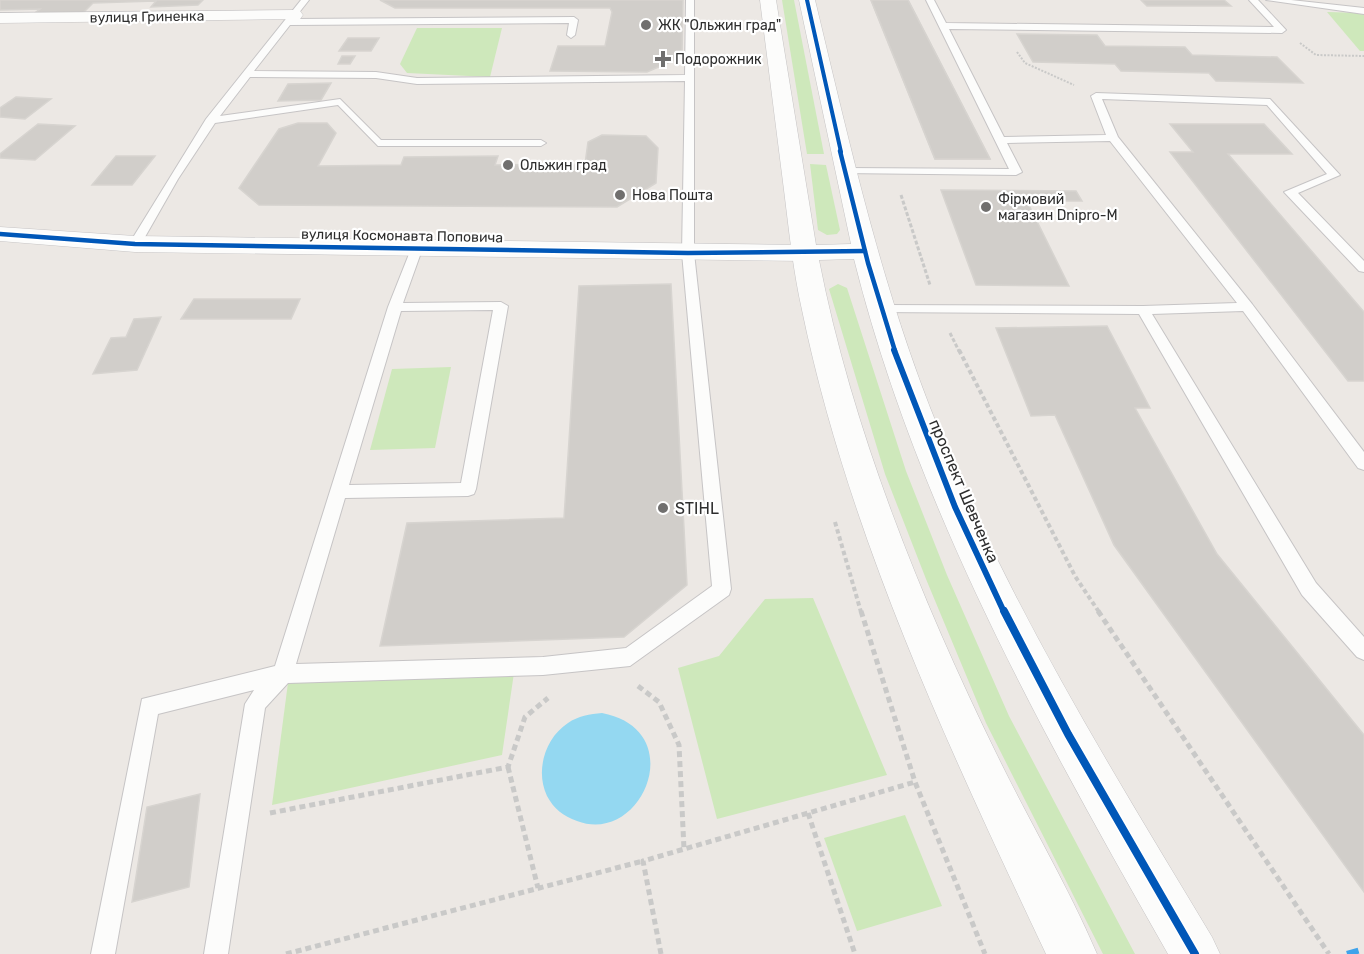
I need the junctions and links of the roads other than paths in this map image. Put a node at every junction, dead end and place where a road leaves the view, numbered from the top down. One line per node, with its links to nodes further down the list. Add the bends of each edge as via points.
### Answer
1 (305, 0): 10 (lane)
2 (690, 0): 14 (lane)
3 (768, 0): 25 (street)
4 (807, 0): 19 (street, проспект Шевченка)
5 (930, 0): 11 (lane)
6 (1253, 0): 11 (lane, via 1282,30)
7 (1270, 0): 8 (lane)
8 (1364, 11)
9 (0, 18): 10 (street, вулиця Гриненка)
10 (291, 19): 12 (lane, via 574,20); 13 (lane)
11 (945, 27): 17 (lane)
12 (570, 35)
13 (248, 74): 14 (lane, via 376,75 417,81); 15 (lane)
14 (689, 78): 24 (lane)
15 (210, 121): 18 (lane, via 340,102 378,143); 21 (lane, via 161,193)
16 (1113, 138): 17 (lane); 26 (lane, via 1096,96 1270,102 1334,175 1290,192); 28 (lane)
17 (1001, 140): 19 (lane, via 1016,172)
18 (541, 143)
19 (845, 171): 23 (street, проспект Шевченка)
20 (0, 234): 21 (street, вулиця Космонавта Поповича)
21 (135, 244): 22 (street, вулиця Космонавта Поповича)
22 (417, 247): 24 (street, вулиця Космонавта Поповича); 27 (lane)
23 (865, 251): 25 (street, вулиця Космонавта Поповича); 29 (street, проспект Шевченка)
24 (688, 253): 25 (street, вулиця Космонавта Поповича); 34 (lane, via 722,589 630,657 543,666)
25 (805, 253): 37 (street, via 840,404 903,592 981,769)
26 (1364, 268)
27 (395, 307): 32 (lane); 32 (lane, via 501,306 468,489)
28 (1247, 307): 30 (lane); 31 (lane)
29 (882, 309): 30 (lane); 38 (street, проспект Шевченка, via 929,443 982,570 1078,755)
30 (1143, 310): 33 (lane, via 1309,589)
31 (1364, 464)
32 (337, 492): 34 (lane)
33 (1364, 651)
34 (283, 674): 35 (lane, via 149,706); 36 (lane, via 255,704)
35 (103, 954)
36 (216, 954)
37 (1072, 954)
38 (1195, 954)

